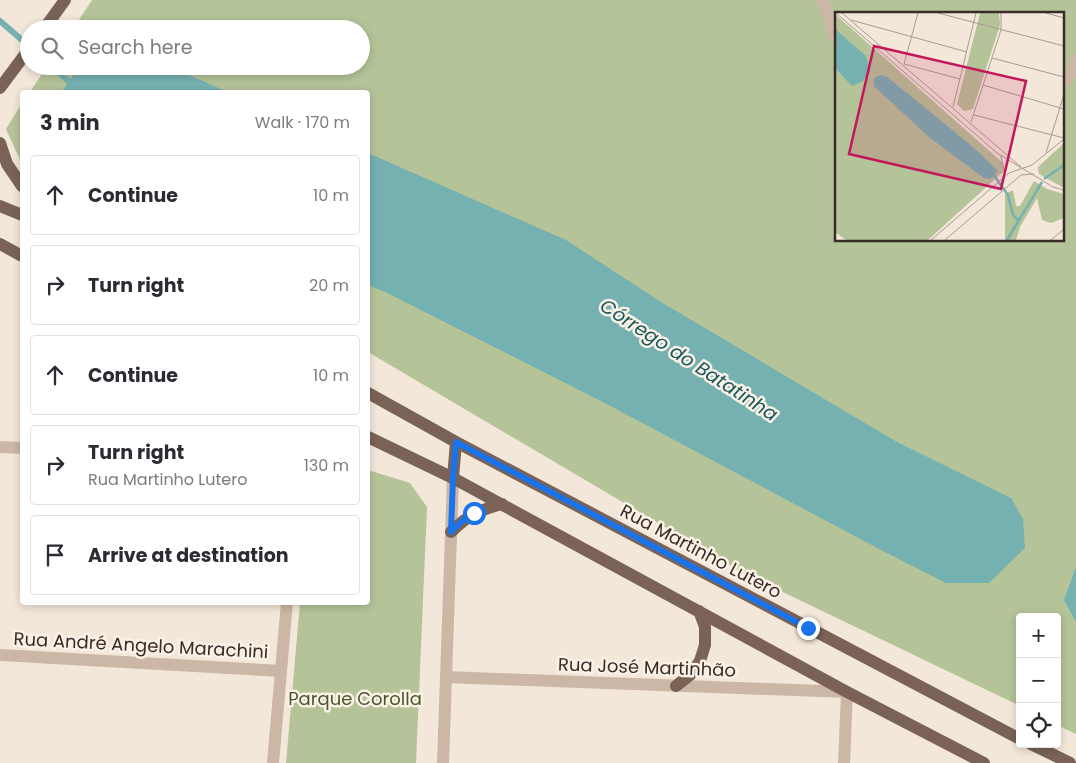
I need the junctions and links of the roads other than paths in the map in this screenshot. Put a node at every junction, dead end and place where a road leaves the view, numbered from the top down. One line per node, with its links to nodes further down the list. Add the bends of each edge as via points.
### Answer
1 (823, 0): 4 (street)
2 (64, 1): 3 (main road)
3 (50, 20)
4 (835, 36)
5 (1076, 60): 7 (street)
6 (20, 61): 8 (main road)
7 (1064, 82)
8 (0, 88)
9 (0, 143): 10 (main road, via 7,164)
10 (20, 183)
11 (0, 206): 12 (main road)
12 (20, 214)
13 (0, 244): 14 (main road)
14 (20, 255)
15 (370, 394): 17 (main road, Rua Martinho Lutero)
16 (370, 439): 20 (main road)
17 (456, 442): 20 (main road); 30 (main road, Rua Martinho Lutero)
18 (0, 447): 19 (street)
19 (20, 448)
20 (453, 478): 21 (main road); 22 (street)
21 (502, 504): 22 (main road, via 474,513); 24 (main road)
22 (451, 532): 27 (street)
23 (286, 605): 26 (street)
24 (699, 611): 28 (main road, via 705,627 703,653 690,675); 29 (main road)
25 (0, 655): 26 (street, Rua André Angelo Marachini)
26 (281, 670): 32 (street)
27 (446, 677): 28 (street, Rua José Martinhão); 33 (street)
28 (676, 686): 29 (street, Rua José Martinhão)
29 (847, 692): 34 (street); 35 (main road)
30 (1016, 737)
31 (1039, 748): 36 (main road)
32 (273, 763)
33 (443, 763)
34 (844, 763)
35 (984, 763)
36 (1070, 763)

